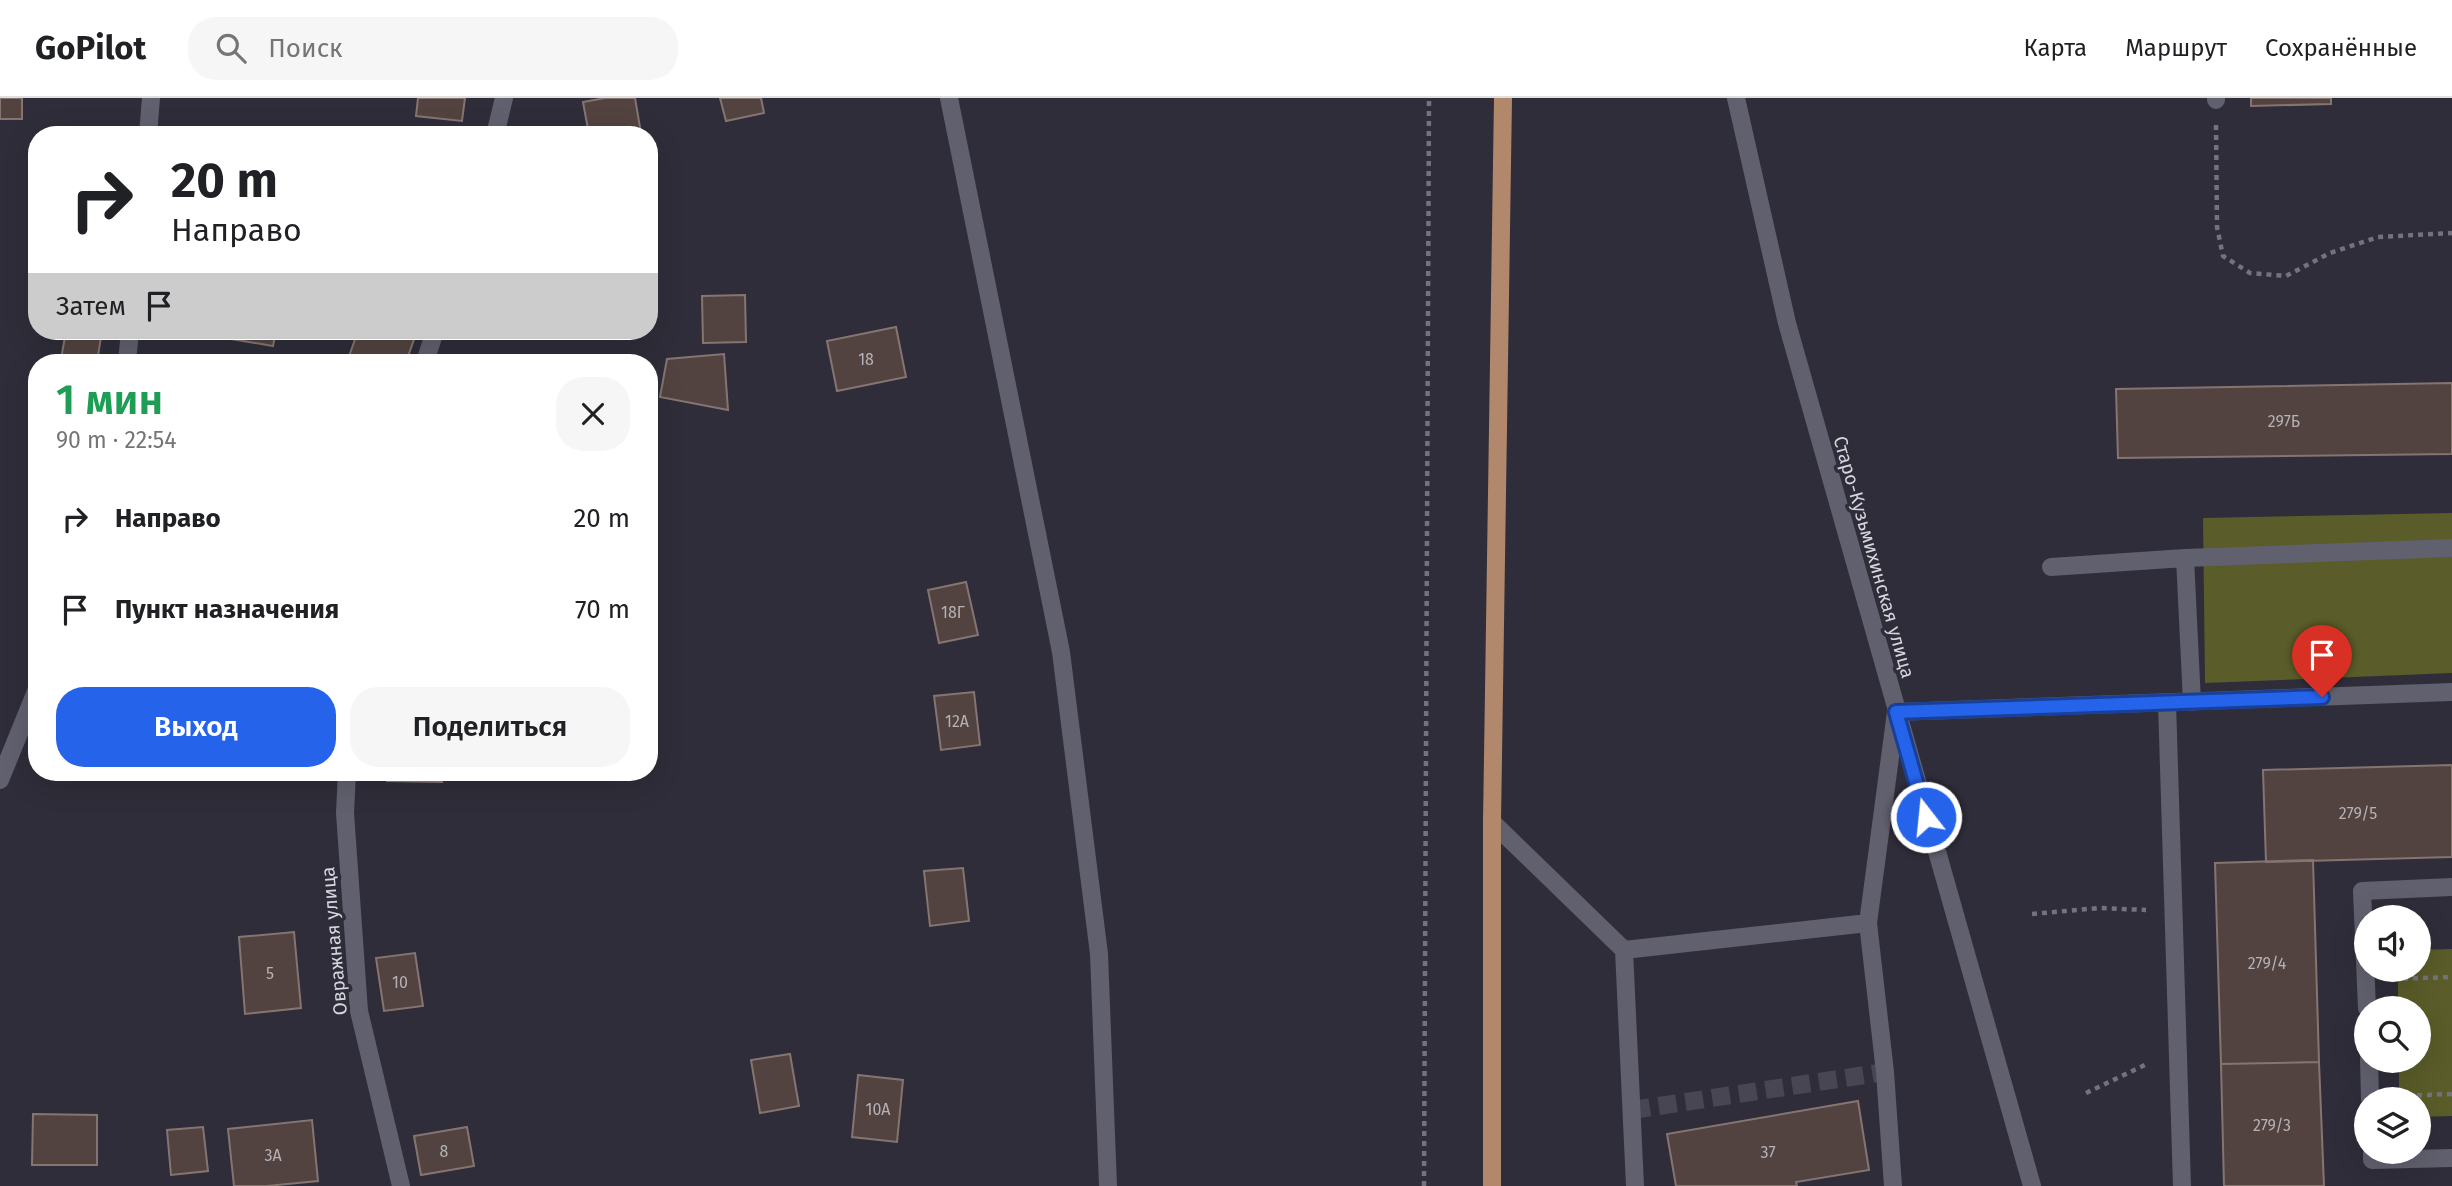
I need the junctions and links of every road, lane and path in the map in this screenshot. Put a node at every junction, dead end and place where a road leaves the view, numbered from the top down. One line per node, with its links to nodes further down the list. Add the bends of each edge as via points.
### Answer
1 (151, 98): 8 (street)
2 (505, 98): 9 (street)
3 (949, 98): 37 (street, via 1061,652 1099,954)
4 (1429, 98): 38 (path)
5 (1503, 98): 21 (main road)
6 (1737, 98): 18 (street, Старо-Кузьмихинская улица, via 1787,323)
7 (2216, 99): 10 (path, via 2217,227 2223,256 2250,273 2286,276 2330,253 2378,237)
8 (149, 126)
9 (497, 126)
10 (2452, 233)
11 (2452, 548): 12 (street)
12 (2185, 558): 13 (street); 15 (street)
13 (2052, 567)
14 (2452, 692): 15 (street)
15 (2192, 702): 16 (street)
16 (2167, 703): 18 (street); 24 (street)
17 (28, 711): 19 (street)
18 (1896, 712): 26 (street); 42 (street, Старо-Кузьмихинская улица)
19 (0, 780)
20 (347, 781): 36 (street, Овражная улица, via 359,1011)
21 (1492, 822): 27 (street); 39 (main road)
22 (2452, 887): 23 (street, via 2362,891)
23 (2363, 905)
24 (2173, 911): 25 (path, via 2099,908); 43 (street)
25 (2032, 914)
26 (1868, 923): 27 (street); 41 (street)
27 (1625, 950): 40 (street)
28 (2452, 977): 29 (path)
29 (2431, 978)
30 (2116, 1080): 31 (path)
31 (2086, 1093)
32 (2452, 1094): 33 (path)
33 (2431, 1095)
34 (2452, 1158): 35 (street)
35 (2431, 1159)
36 (401, 1186)
37 (1108, 1186)
38 (1424, 1186)
39 (1492, 1186)
40 (1635, 1186)
41 (1893, 1186)
42 (2032, 1186)
43 (2182, 1186)

